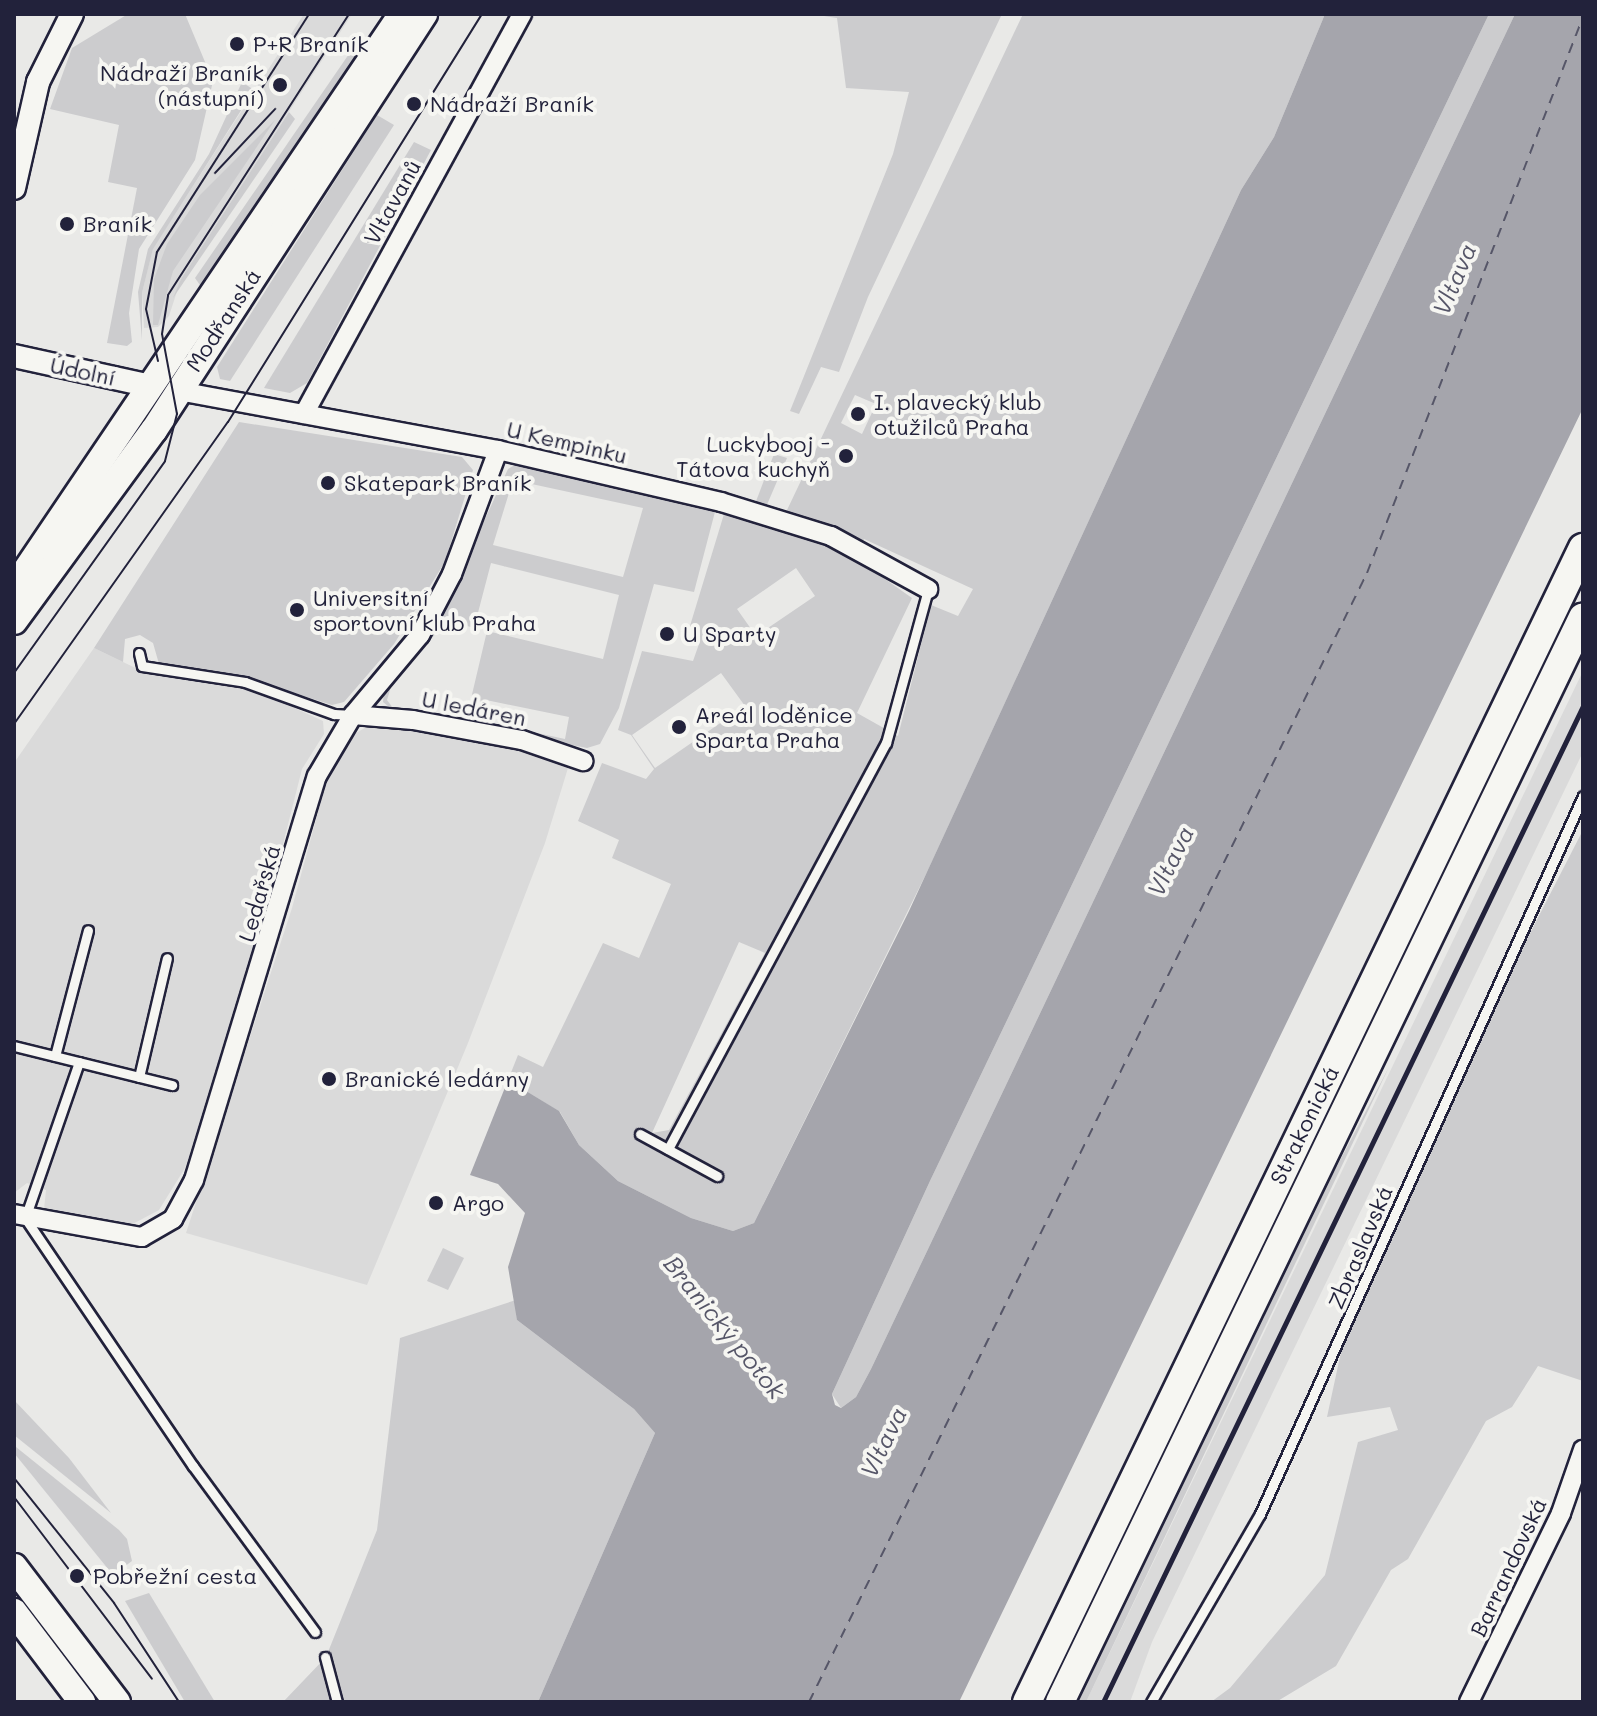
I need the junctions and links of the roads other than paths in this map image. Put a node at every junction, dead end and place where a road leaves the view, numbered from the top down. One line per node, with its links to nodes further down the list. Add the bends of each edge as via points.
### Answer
1 (72, 14): 5 (street, via 38,82)
2 (402, 14): 7 (main road, Modřanská)
3 (424, 14): 8 (main road, Modřanská)
4 (522, 14): 9 (street, Vltavanů)
5 (14, 188)
6 (14, 356): 7 (street, Údolní)
7 (151, 386): 8 (main road); 12 (main road, Modřanská)
8 (179, 391): 9 (street, U Kempinku); 15 (main road, Modřanská)
9 (304, 414): 10 (street, U Kempinku)
10 (498, 450): 13 (street, U Kempinku, via 773,517 831,536); 17 (street, Ledařská, via 452,574 420,635)
11 (1583, 548): 39 (main road, Strakonická)
12 (14, 588)
13 (928, 589): 28 (lane, via 886,743)
14 (1583, 617): 40 (main road, Strakonická)
15 (14, 621)
16 (139, 653): 17 (lane, via 142,666 245,682 334,714)
17 (353, 715): 18 (street, U ledáren, via 522,740); 30 (street, Ledařská, via 317,776 194,1180 173,1219 142,1237)
18 (583, 761)
19 (1583, 796): 41 (lane, Zbraslavská, via 1260,1514)
20 (88, 930): 23 (lane)
21 (167, 958): 25 (lane)
22 (14, 1046): 23 (lane)
23 (55, 1056): 24 (lane)
24 (79, 1062): 25 (lane); 30 (lane)
25 (139, 1077): 26 (lane)
26 (172, 1085)
27 (640, 1134): 28 (lane)
28 (668, 1149): 29 (lane)
29 (717, 1176)
30 (20, 1216): 34 (lane)
31 (1583, 1450): 42 (street, Barrandovská, via 1561,1513)
32 (14, 1567): 37 (main road)
33 (14, 1612): 36 (main road)
34 (315, 1632)
35 (325, 1657): 38 (lane)
36 (82, 1702)
37 (117, 1702)
38 (337, 1702)
39 (1027, 1702)
40 (1060, 1702)
41 (1151, 1702)
42 (1469, 1702)

